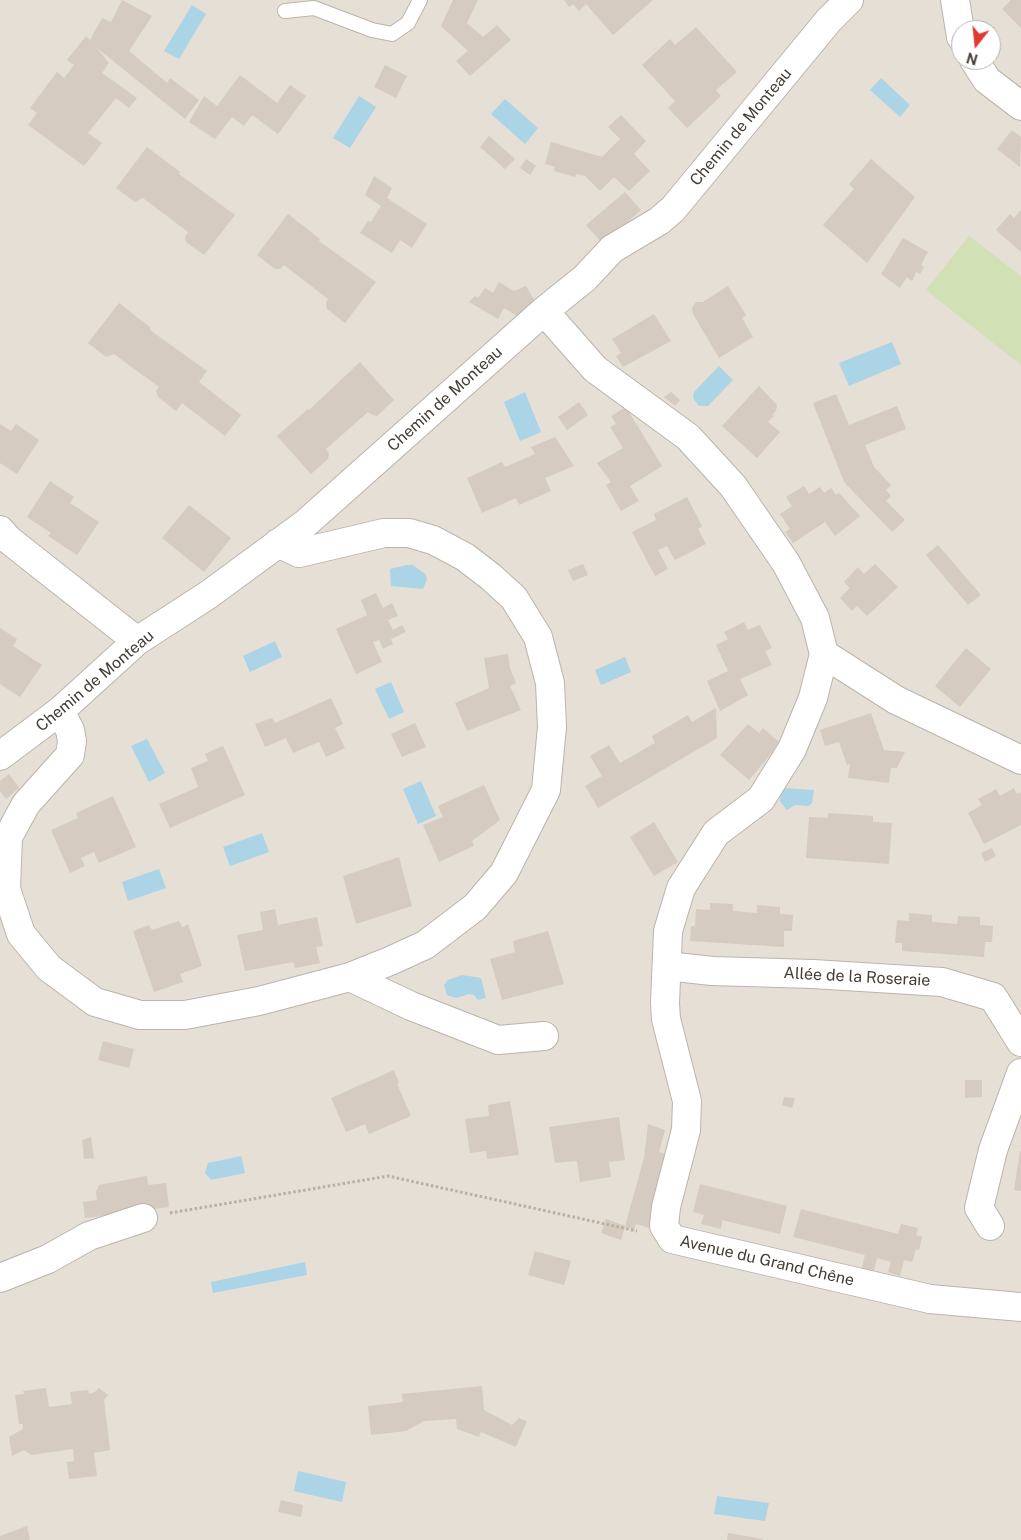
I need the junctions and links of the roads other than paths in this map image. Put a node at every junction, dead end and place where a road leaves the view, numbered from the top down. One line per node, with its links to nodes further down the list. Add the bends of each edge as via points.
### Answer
1 (420, 0): 4 (lane, via 408,23 392,34 372,30 314,8)
2 (849, 0): 8 (street, Chemin de Monteau, via 673,209 612,249 584,278)
3 (955, 0): 5 (street)
4 (286, 11)
5 (958, 20)
6 (980, 70): 7 (street, via 987,80)
7 (1021, 106)
8 (544, 311): 10 (street, Chemin de Monteau, via 306,523); 12 (street, via 595,369 688,437 733,486 786,563 815,618)
9 (3, 541): 11 (street)
10 (278, 543): 11 (street, Chemin de Monteau, via 208,595); 17 (street, via 299,553 384,533 409,533 433,540 465,557 514,598 538,637 550,683 552,727 546,790 504,873 475,907 425,945)
11 (137, 641): 13 (street, Chemin de Monteau)
12 (824, 654): 15 (street, via 896,700); 16 (street, Avenue du Grand Chêne, via 813,698 786,757 761,799 716,832 681,888 668,931)
13 (60, 711): 14 (street, Chemin de Monteau); 17 (street, via 70,730 70,755 26,804 8,837 6,889 21,934 49,968 95,1002 140,1015 194,1013 258,1001)
14 (0, 756)
15 (1021, 760)
16 (666, 966): 19 (street, Allée de la Roseraie, via 942,982 993,997); 24 (street, Avenue du Grand Chêne, via 666,1019 687,1101 686,1130 665,1218 667,1234 672,1239 930,1299)
17 (350, 977): 18 (street, via 411,1006 498,1040)
18 (544, 1036)
19 (1021, 1042)
20 (1021, 1073): 22 (street, via 992,1150 979,1208)
21 (143, 1218): 23 (street, via 89,1236 48,1259)
22 (990, 1226)
23 (0, 1278)
24 (1021, 1307)

